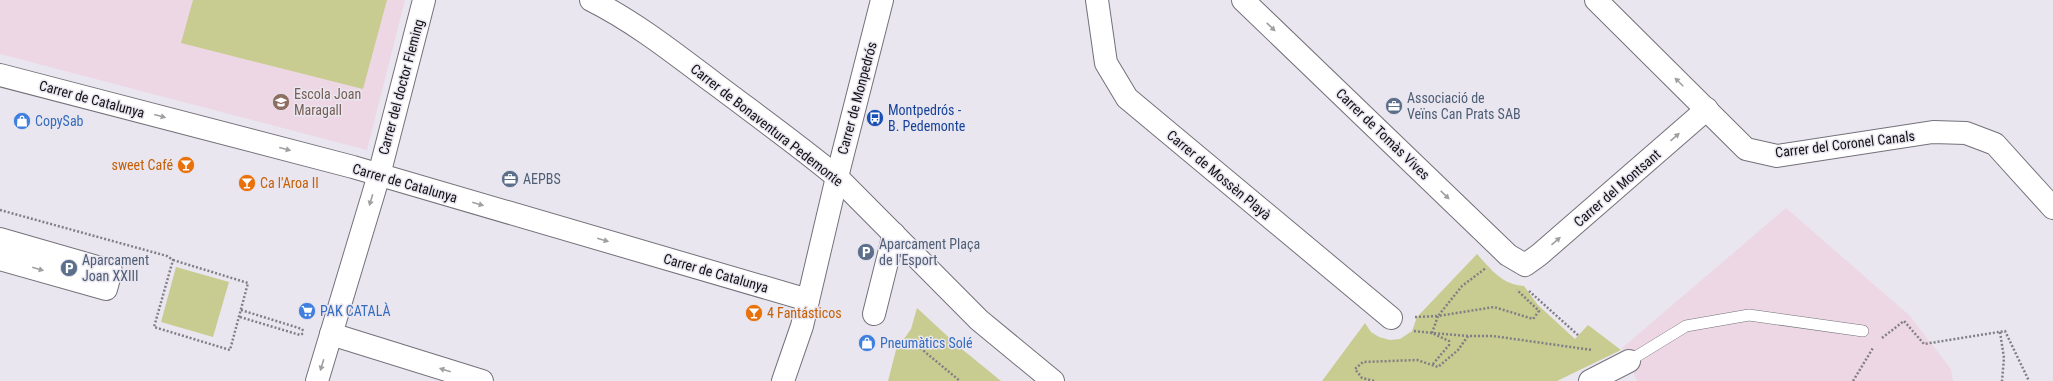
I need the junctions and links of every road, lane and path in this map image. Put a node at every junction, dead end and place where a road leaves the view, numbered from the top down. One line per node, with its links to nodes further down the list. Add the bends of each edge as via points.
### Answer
1 (424, 0): 9 (street, Carrer del doctor Fleming)
2 (591, 0): 10 (street, Carrer de Bonaventura Pedemonte, via 656,40)
3 (882, 0): 10 (street, Carrer de Monpedrós)
4 (1097, 0): 26 (street, Carrer de Mossèn Playà, via 1106,63 1127,98)
5 (1243, 0): 17 (street, Carrer de Tomàs Vives, one-way to 17, via 1508,255)
6 (1596, 0): 8 (street, Carrer del Coronel Canals, one-way to 6)
7 (0, 75): 9 (street, Carrer de Catalunya, one-way to 9)
8 (1707, 109): 11 (street, Carrer del Coronel Canals, via 1746,149 1777,156 1933,132 1966,134 1995,144); 17 (street, Carrer del Montsant, one-way to 8)
9 (378, 175): 21 (street, Carrer de Catalunya, one-way to 21); 32 (street, Carrer del doctor Fleming, one-way to 32)
10 (837, 176): 13 (street, Carrer de Bonaventura Pedemonte); 21 (street, Carrer de Monpedrós)
11 (2053, 208)
12 (0, 210): 16 (path, via 167,256)
13 (894, 234): 23 (street); 43 (street, Carrer de Bonaventura Pedemonte, via 979,320)
14 (0, 239): 15 (street, one-way to 14, via 106,289 111,271)
15 (0, 259)
16 (173, 260): 22 (path, via 248,283); 25 (path, via 154,327 230,350)
17 (1525, 265)
18 (1488, 266): 24 (path, via 1462,286)
19 (1512, 285): 24 (path, via 1539,311 1533,318 1494,307)
20 (1531, 293): 34 (path)
21 (808, 300): 41 (street, Carrer de Monpedrós)
22 (241, 310): 25 (path); 28 (path, via 302,329)
23 (874, 314)
24 (1438, 316): 26 (path); 30 (path)
25 (240, 317): 28 (path, via 300,335)
26 (1391, 318): 30 (path, via 1412,331)
27 (1863, 331): 37 (lane, via 1750,316 1686,326)
28 (304, 332): 31 (path)
29 (2000, 332): 46 (path, via 1924,344 1904,321 1876,343); 47 (path, via 2004,358); 48 (path, via 2005,331)
30 (1432, 333): 33 (path); 38 (path, via 1449,341 1449,345)
31 (309, 334)
32 (331, 334): 39 (street, Carrer del doctor Fleming, one-way to 39); 40 (street, one-way to 32)
33 (1468, 336): 36 (path, via 1493,336 1593,350); 38 (path, via 1458,350 1438,367)
34 (1579, 336)
35 (899, 346): 42 (path, via 913,342)
36 (1598, 353)
37 (1629, 361): 45 (street)
38 (1433, 364): 44 (path, via 1417,360 1363,362 1355,369 1362,378)
39 (317, 381)
40 (482, 381)
41 (783, 381)
42 (960, 381)
43 (1053, 381)
44 (1374, 381)
45 (1590, 381)
46 (1853, 381)
47 (2002, 381)
48 (2029, 381)

